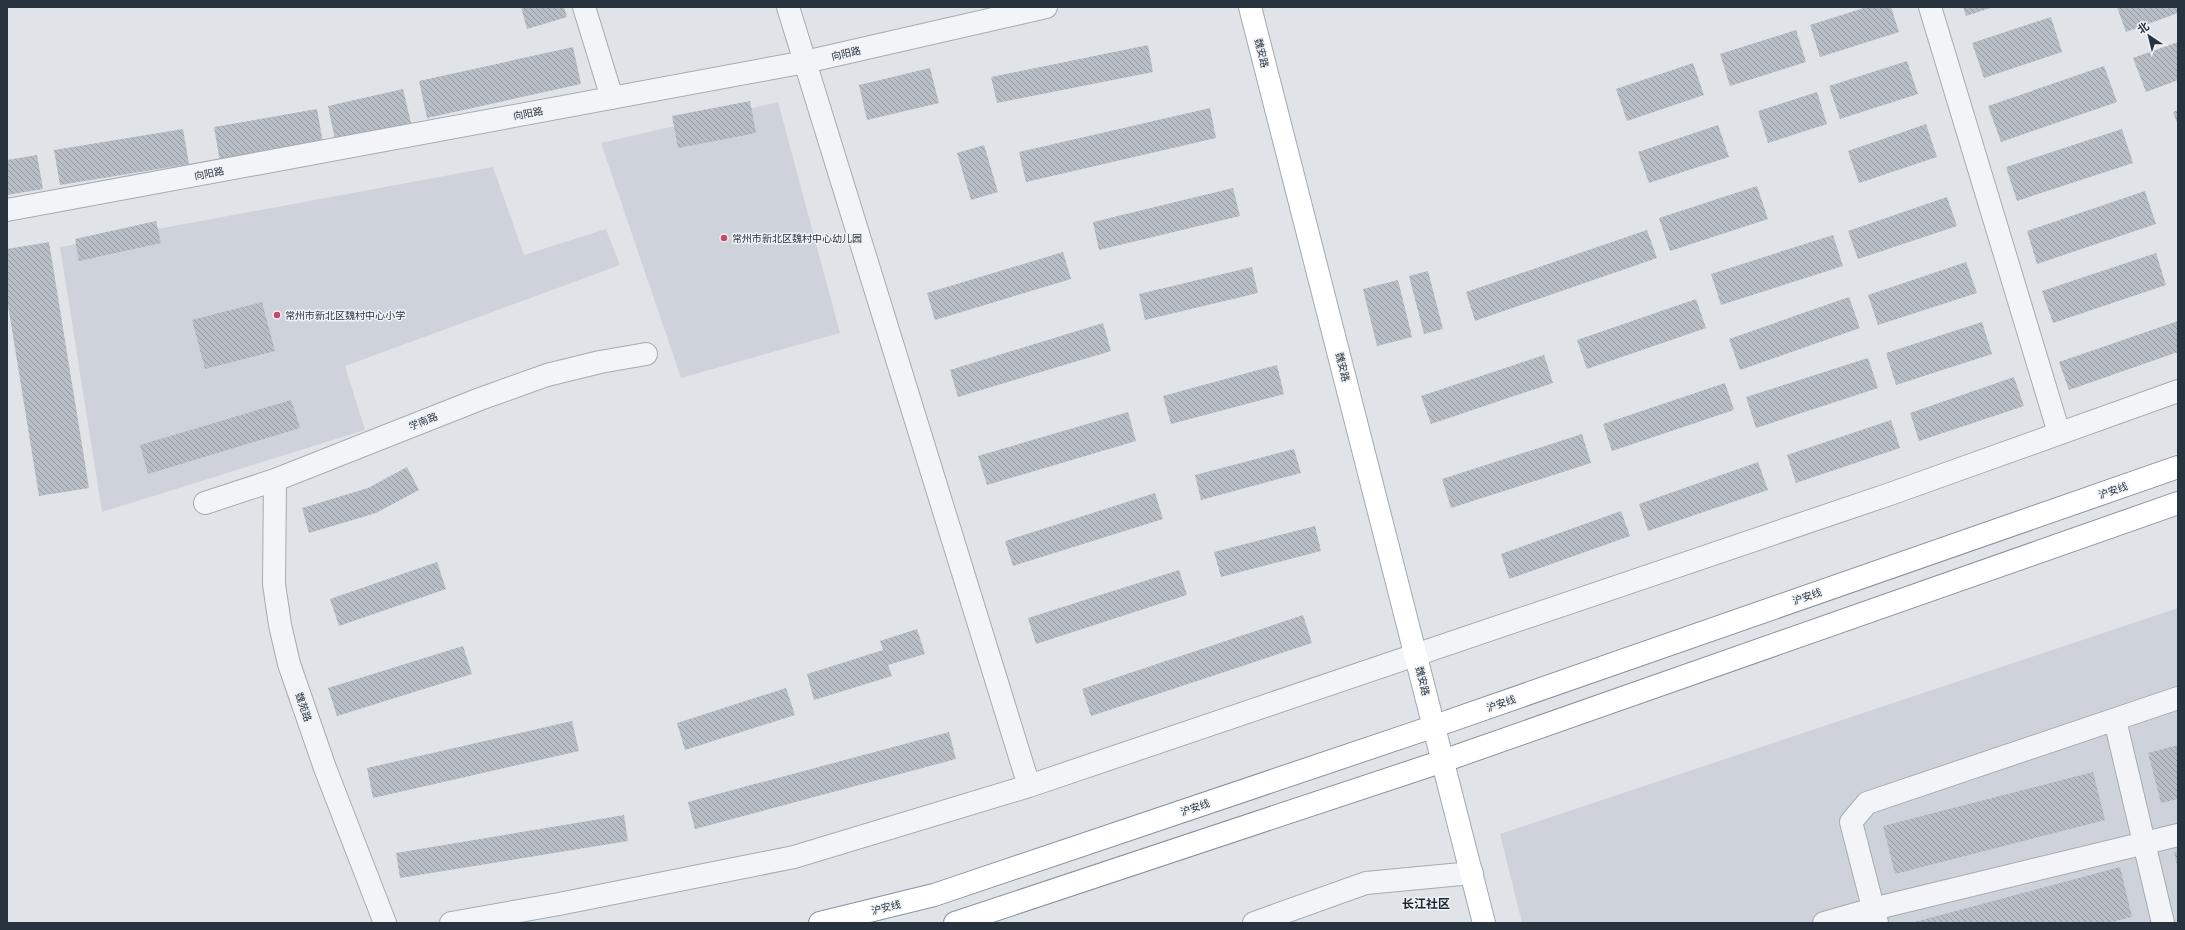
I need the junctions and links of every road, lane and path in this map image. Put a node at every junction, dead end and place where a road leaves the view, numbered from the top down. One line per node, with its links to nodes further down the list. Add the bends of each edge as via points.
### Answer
1 (584, 7): 7 (street)
2 (788, 7): 6 (street)
3 (1046, 7): 6 (street, 向阳路)
4 (1250, 7): 16 (main road, 魏安路)
5 (1930, 7): 11 (street)
6 (805, 62): 7 (street, 向阳路); 21 (street)
7 (612, 98): 8 (street, 向阳路)
8 (7, 210)
9 (646, 354): 13 (street, 学南路, via 600,362 541,378 472,402)
10 (2178, 391): 11 (street)
11 (2059, 433): 16 (street)
12 (2178, 467): 19 (main road, 沪安线)
13 (275, 480): 15 (street, 学南路); 26 (street, 魏苑路, via 274,584 289,664 325,768)
14 (2178, 503): 20 (main road)
15 (205, 504)
16 (1416, 655): 19 (main road, 魏安路); 21 (street)
17 (2178, 698): 18 (street)
18 (2115, 720): 23 (street); 25 (street, via 1867,803 1851,822)
19 (1435, 726): 20 (main road, 魏安路); 28 (main road, 沪安线, via 934,895)
20 (1443, 761): 24 (main road, 魏安路); 29 (main road)
21 (1029, 786): 27 (street, via 794,857)
22 (2178, 835): 23 (street)
23 (2144, 843): 25 (street); 33 (street)
24 (1472, 873): 30 (street, via 1366,883); 31 (main road, 魏安路)
25 (1875, 916): 32 (street)
26 (385, 923)
27 (451, 923)
28 (820, 923)
29 (955, 923)
30 (1254, 923)
31 (1484, 923)
32 (1824, 923)
33 (2163, 923)

